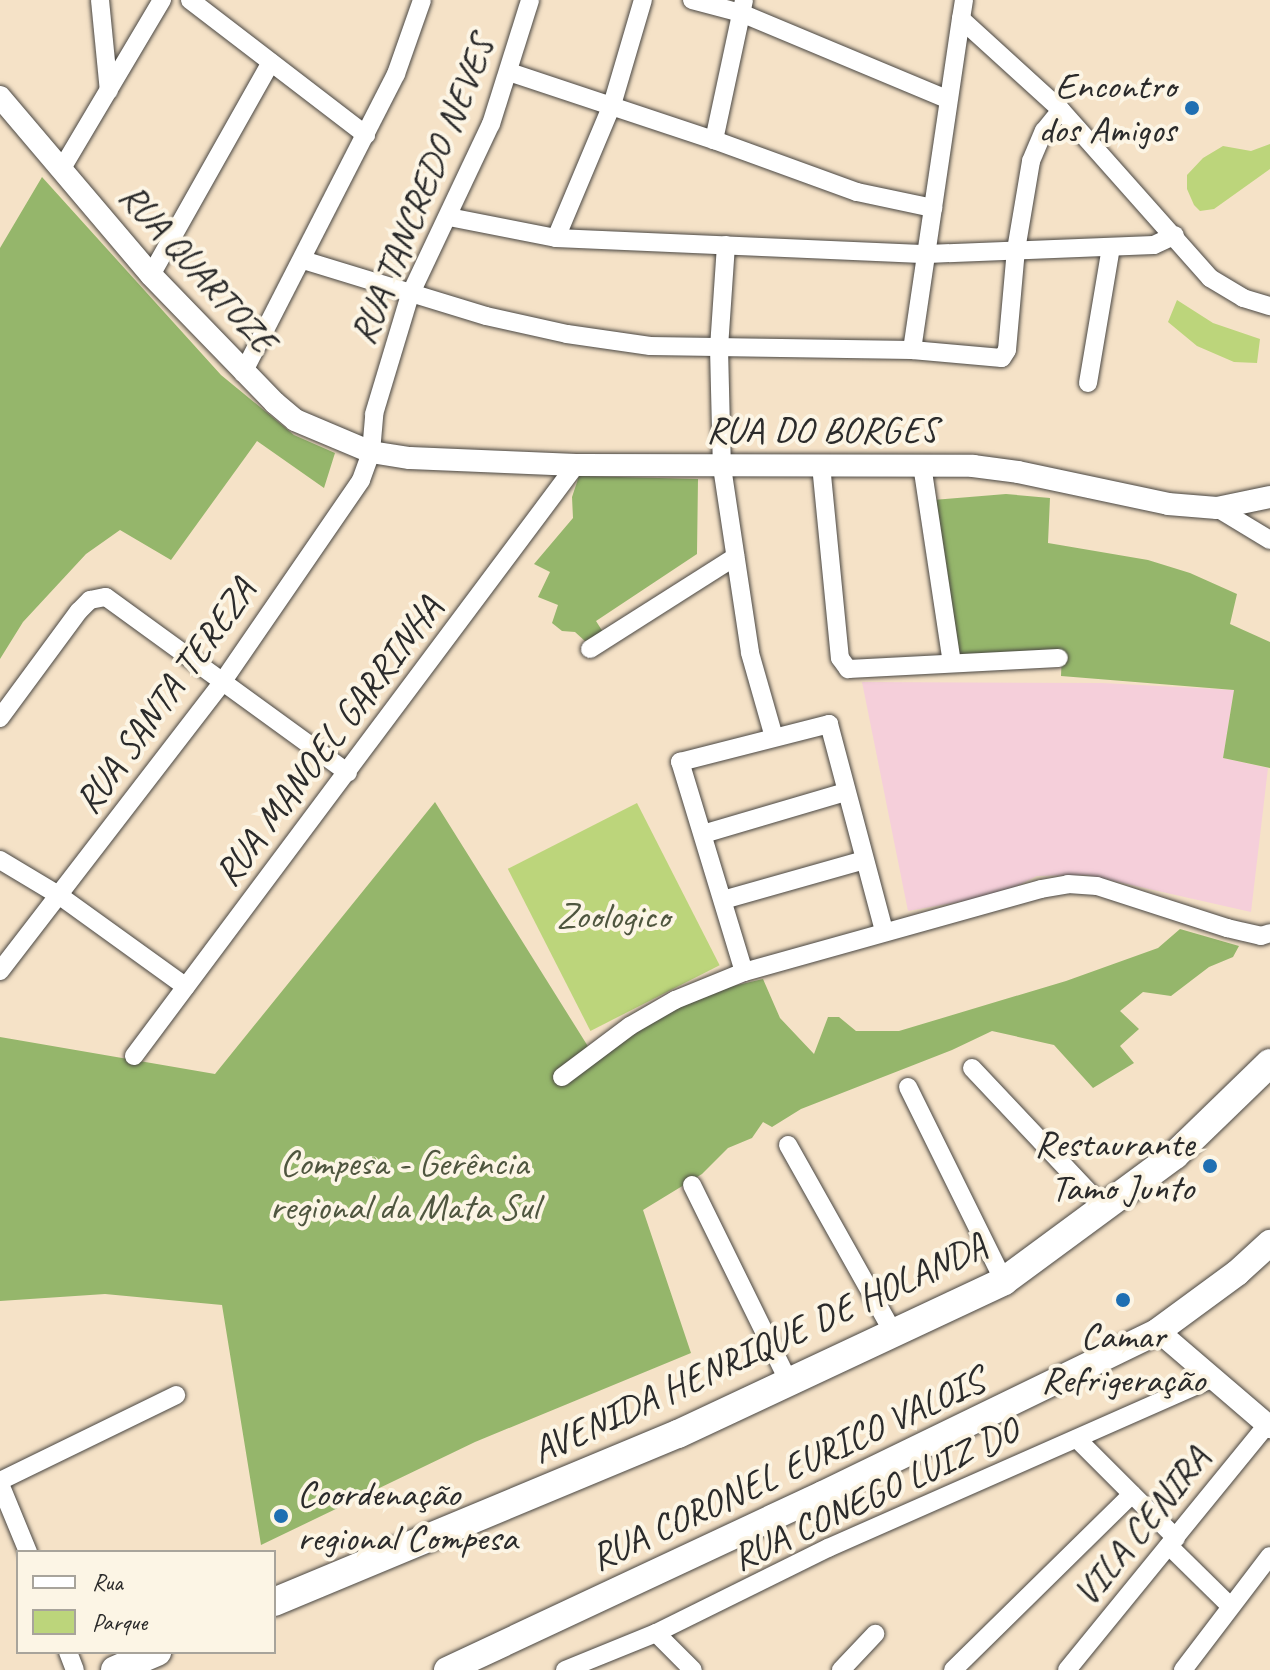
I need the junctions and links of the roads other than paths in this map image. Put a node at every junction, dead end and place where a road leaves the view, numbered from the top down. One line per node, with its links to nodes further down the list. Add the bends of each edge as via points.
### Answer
1 (100, 0): 13 (street)
2 (162, 0): 13 (street)
3 (190, 0): 11 (street)
4 (422, 0): 18 (street, via 396,74)
5 (530, 0): 12 (street, RUA TANCREDO NEVES)
6 (643, 0): 16 (street)
7 (692, 0): 9 (street)
8 (964, 0): 10 (street)
9 (742, 7): 15 (street); 19 (street)
10 (961, 19): 15 (street); 17 (street)
11 (271, 62): 18 (street); 30 (street)
12 (509, 72): 16 (street); 22 (street, RUA TANCREDO NEVES)
13 (109, 91): 20 (street)
14 (0, 97): 20 (street, RUA QUARTOZE)
15 (947, 99): 21 (street)
16 (612, 105): 19 (street); 24 (street)
17 (1061, 110): 23 (street); 27 (street, via 1034,151)
18 (366, 135): 29 (street)
19 (714, 140): 21 (street, via 857,192)
20 (61, 170): 30 (street, RUA QUARTOZE)
21 (933, 208): 28 (street)
22 (449, 217): 24 (street); 31 (street, RUA TANCREDO NEVES)
23 (1172, 232): 26 (street, via 1154,245); 32 (street, via 1219,286)
24 (556, 238): 25 (street)
25 (726, 245): 28 (street); 33 (street)
26 (1111, 247): 27 (street); 36 (street)
27 (1016, 250): 28 (street); 34 (street, via 1002,358)
28 (928, 254): 34 (street)
29 (303, 260): 31 (street); 35 (street)
30 (151, 275): 35 (street, RUA QUARTOZE)
31 (410, 295): 33 (street, via 567,334 650,346); 37 (street, RUA TANCREDO NEVES, via 374,414)
32 (1270, 306)
33 (719, 348): 34 (street); 41 (street)
34 (912, 350)
35 (243, 373): 37 (street, RUA QUARTOZE, via 295,420)
36 (1088, 383)
37 (371, 452): 38 (street, RUA DO BORGES); 49 (street, RUA SANTA TEREZA, via 350,497)
38 (576, 465): 41 (street, RUA DO BORGES); 52 (street, RUA MANOEL GARRINHA)
39 (821, 465): 40 (street, RUA DO BORGES); 41 (street, RUA DO BORGES); 48 (street, via 840,658 853,669)
40 (922, 465): 43 (street, RUA DO BORGES, via 1000,468 1141,499); 48 (street)
41 (722, 467): 45 (street)
42 (1270, 498): 43 (street, RUA DO BORGES)
43 (1217, 508): 44 (street)
44 (1270, 540)
45 (735, 557): 46 (street); 51 (street, via 750,653)
46 (590, 649)
47 (1059, 658): 48 (street)
48 (952, 663)
49 (221, 684): 50 (street, via 114,601 98,597 79,611); 52 (street); 57 (street, RUA SANTA TEREZA)
50 (0, 718)
51 (774, 737): 53 (street, via 829,724); 54 (street, via 680,762)
52 (348, 773): 63 (street, RUA MANOEL GARRINHA)
53 (846, 792): 54 (street); 56 (street)
54 (703, 834): 58 (street)
55 (0, 860): 57 (street)
56 (864, 860): 58 (street); 59 (street)
57 (60, 896): 61 (street, RUA SANTA TEREZA); 63 (street)
58 (723, 900): 62 (street)
59 (884, 930): 60 (street, via 1068,884 1097,886 1227,928 1261,936); 62 (street)
60 (1270, 933)
61 (0, 971)
62 (744, 972): 67 (street, via 664,1006)
63 (186, 987): 64 (street, RUA MANOEL GARRINHA)
64 (134, 1056)
65 (1270, 1063): 71 (main road, AVENIDA HENRIQUE DE HOLANDA, via 1175,1155)
66 (972, 1068): 71 (street)
67 (562, 1077)
68 (908, 1087): 73 (street)
69 (788, 1145): 75 (street)
70 (692, 1185): 77 (street)
71 (1104, 1208): 73 (main road, AVENIDA HENRIQUE DE HOLANDA)
72 (1270, 1243): 74 (main road, RUA CORONEL EURICO VALOIS)
73 (1004, 1281): 75 (main road, AVENIDA HENRIQUE DE HOLANDA)
74 (1158, 1331): 76 (street); 92 (main road, RUA CORONEL EURICO VALOIS)
75 (894, 1334): 77 (main road, AVENIDA HENRIQUE DE HOLANDA)
76 (1213, 1378): 79 (street); 80 (street, RUA CONEGO LUIZ DO)
77 (790, 1384): 86 (main road, AVENIDA HENRIQUE DE HOLANDA)
78 (176, 1395): 81 (street)
79 (1269, 1426): 83 (street, VILA CENIRA)
80 (1077, 1439): 82 (street); 88 (street, RUA CONEGO LUIZ DO, via 828,1548)
81 (0, 1483): 84 (street)
82 (1132, 1494): 83 (street); 96 (street)
83 (1172, 1542): 87 (street); 97 (street, VILA CENIRA)
84 (27, 1550)
85 (1270, 1556): 87 (street)
86 (276, 1601)
87 (1229, 1605): 98 (street)
88 (656, 1633): 93 (street, RUA CONEGO LUIZ DO); 94 (street)
89 (875, 1634): 95 (street)
90 (152, 1654): 91 (main road)
91 (115, 1670)
92 (447, 1670)
93 (565, 1670)
94 (693, 1670)
95 (841, 1670)
96 (953, 1670)
97 (1067, 1670)
98 (1183, 1670)

